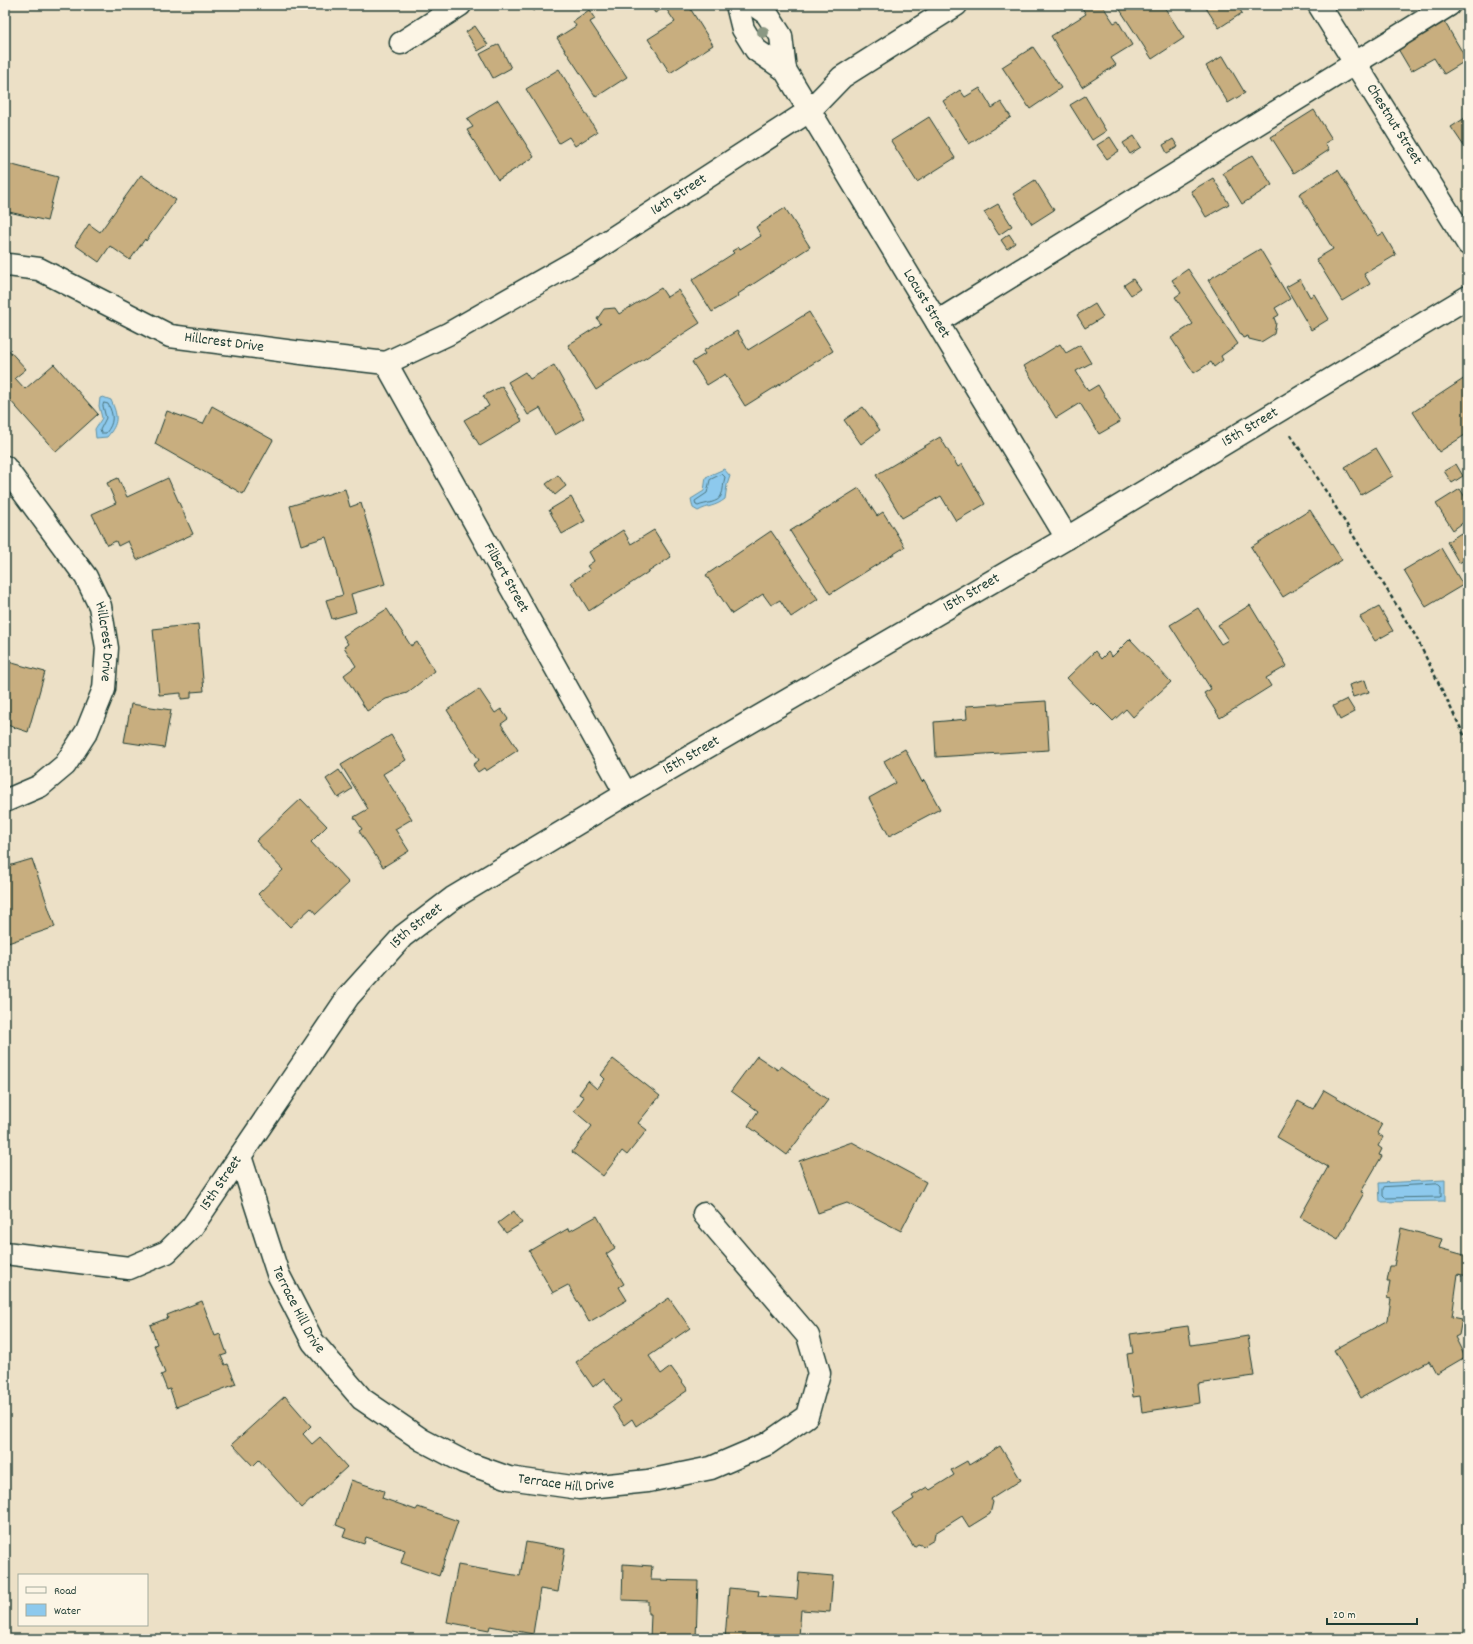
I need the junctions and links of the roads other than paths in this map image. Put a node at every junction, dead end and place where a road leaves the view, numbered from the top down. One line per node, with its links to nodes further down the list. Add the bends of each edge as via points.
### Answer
1 (460, 5): 7 (street)
2 (737, 5): 9 (street, Locust Street, via 743,29 756,50)
3 (754, 5): 9 (street, Locust Street, via 767,14 781,36)
4 (956, 5): 10 (street, 16th Street, via 842,77)
5 (1318, 5): 8 (street, Chestnut Street)
6 (1450, 5): 8 (street)
7 (401, 43)
8 (1355, 64): 11 (street, Chestnut Street); 14 (street)
9 (785, 70): 10 (street, Locust Street)
10 (809, 111): 14 (street, Locust Street); 15 (street, 16th Street, via 587,255 448,334)
11 (1468, 244)
12 (5, 266): 15 (street, Hillcrest Drive, via 39,269 170,336)
13 (1468, 297): 17 (street, 15th Street)
14 (937, 322): 17 (street, Locust Street)
15 (386, 362): 18 (street, Filbert Street)
16 (5, 466): 19 (street, Hillcrest Drive, via 86,577 100,606 107,648 104,689 87,731 65,765 40,786)
17 (1067, 538): 18 (street, 15th Street)
18 (626, 794): 20 (street, 15th Street, via 453,898 403,936 348,997)
19 (5, 801)
20 (240, 1156): 21 (street, Terrace Hill Drive, via 278,1274 313,1342 362,1398 422,1440 464,1462 509,1478 579,1488 648,1481 711,1468 767,1444 807,1416 819,1373 808,1336); 22 (street, 15th Street, via 192,1227 167,1252 130,1268)
21 (704, 1214)
22 (5, 1253)

